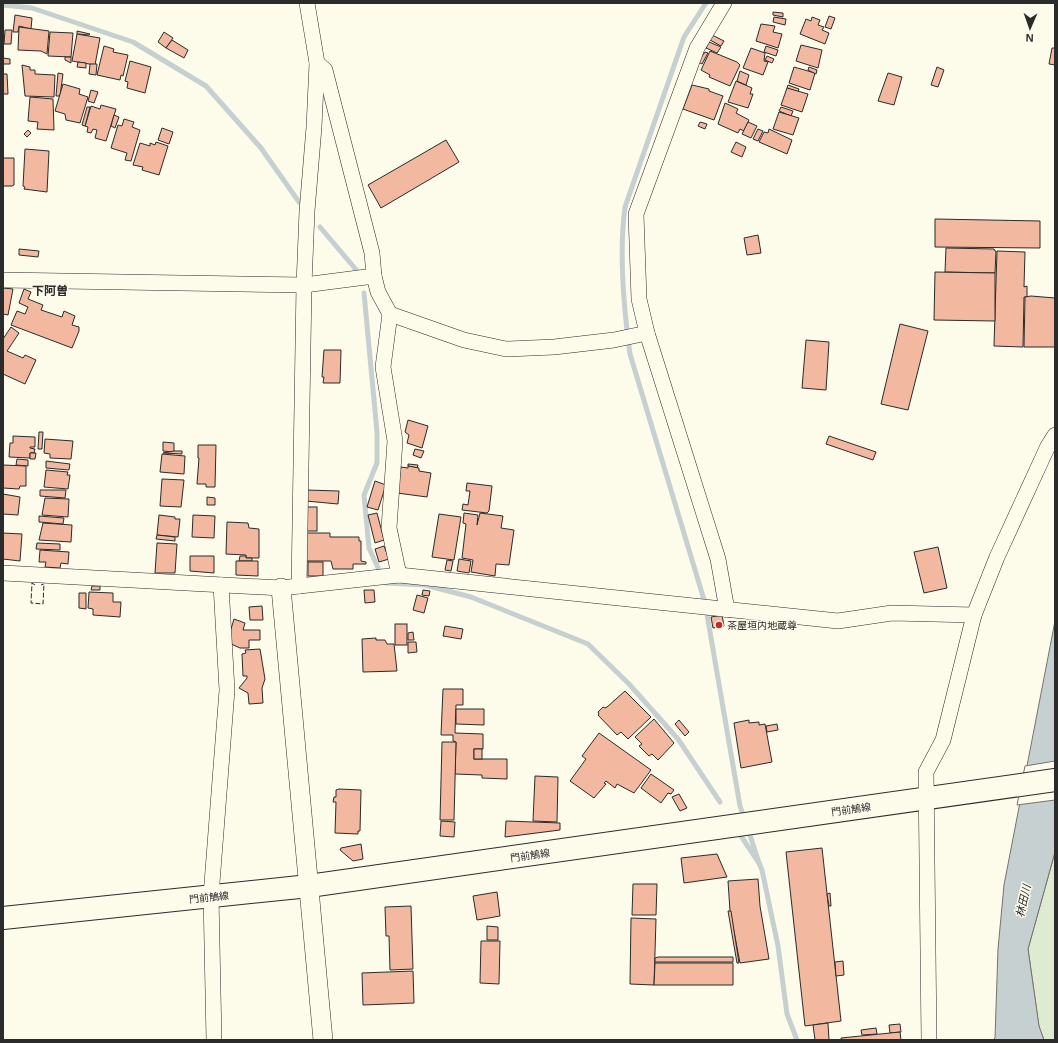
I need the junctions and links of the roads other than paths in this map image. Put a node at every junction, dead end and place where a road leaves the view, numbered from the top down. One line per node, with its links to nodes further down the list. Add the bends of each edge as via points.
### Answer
1 (307, 3): 3 (street)
2 (724, 3): 8 (street, via 697,48 636,214 639,299)
3 (316, 63): 4 (street, via 325,70 372,253); 6 (street)
4 (374, 276): 6 (street); 7 (street, via 378,292)
5 (3, 280): 6 (street)
6 (304, 285): 13 (street)
7 (390, 314): 8 (street, via 464,340 506,349 554,348); 11 (street, via 384,367 395,440 389,528)
8 (646, 333): 14 (street, via 718,559)
9 (1055, 435): 15 (street, via 997,557)
10 (3, 573): 12 (street)
11 (399, 575): 13 (street); 14 (street)
12 (221, 585): 13 (street); 19 (street, via 227,690)
13 (290, 587): 18 (street)
14 (727, 610): 15 (street, via 838,621 892,613)
15 (974, 615): 17 (street, via 943,740 926,772)
16 (1055, 780): 17 (main road, 門前鵤線)
17 (931, 798): 18 (main road, 門前鵤線); 23 (street)
18 (309, 886): 19 (main road, 門前鵤線); 22 (street)
19 (211, 896): 20 (main road, 門前鵤線); 21 (street)
20 (3, 918)
21 (214, 1040)
22 (323, 1040)
23 (929, 1040)

